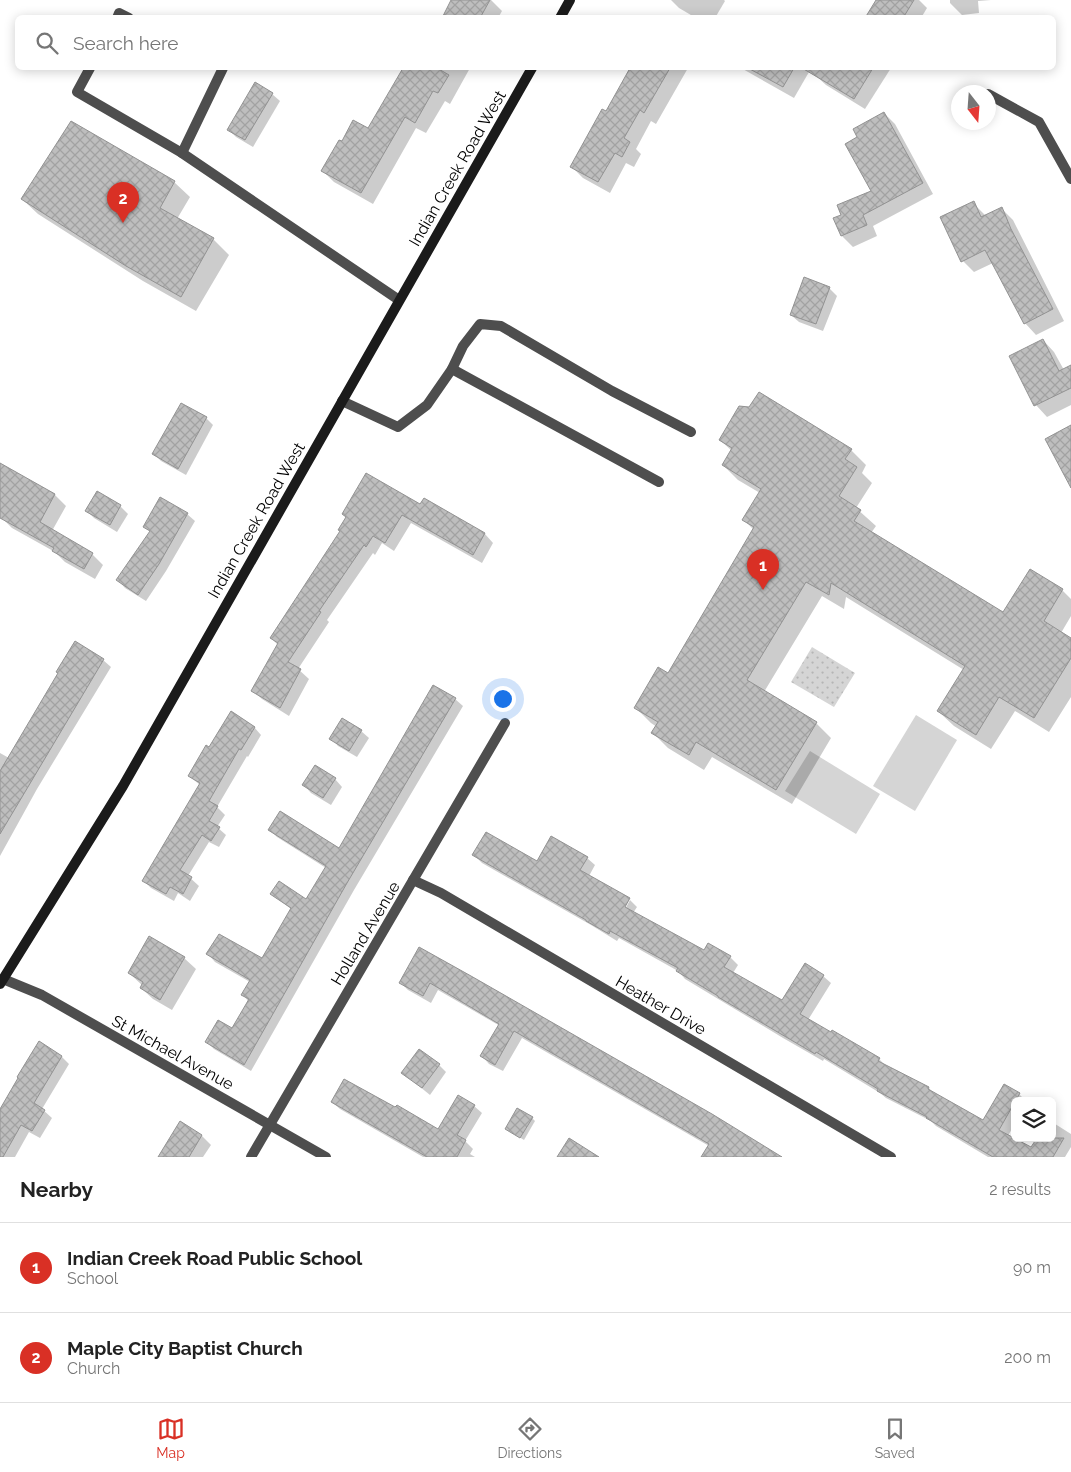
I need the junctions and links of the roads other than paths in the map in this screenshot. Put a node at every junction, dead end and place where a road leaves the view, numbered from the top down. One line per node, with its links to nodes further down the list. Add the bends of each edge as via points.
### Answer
1 (570, 0): 2 (street)
2 (562, 15)
3 (89, 70): 7 (street, via 77,92)
4 (222, 70): 7 (street)
5 (531, 70): 9 (street, Indian Creek Road West)
6 (996, 98): 8 (street, via 1039,122)
7 (182, 153): 9 (street)
8 (1071, 179)
9 (399, 300): 11 (street, Indian Creek Road West)
10 (452, 369): 11 (street, via 427,404 398,427); 12 (street, via 462,346 480,324 501,326 612,391); 13 (street)
11 (342, 401): 16 (street, Indian Creek Road West, via 123,786)
12 (691, 432)
13 (659, 482)
14 (505, 724): 15 (street, Holland Avenue)
15 (413, 880): 17 (street, Holland Avenue); 20 (street, Heather Drive, via 441,893)
16 (1, 981): 17 (street, St Michael Avenue, via 42,995)
17 (270, 1124): 18 (street, Holland Avenue); 19 (street, St Michael Avenue)
18 (251, 1157)
19 (326, 1157)
20 (891, 1157)

